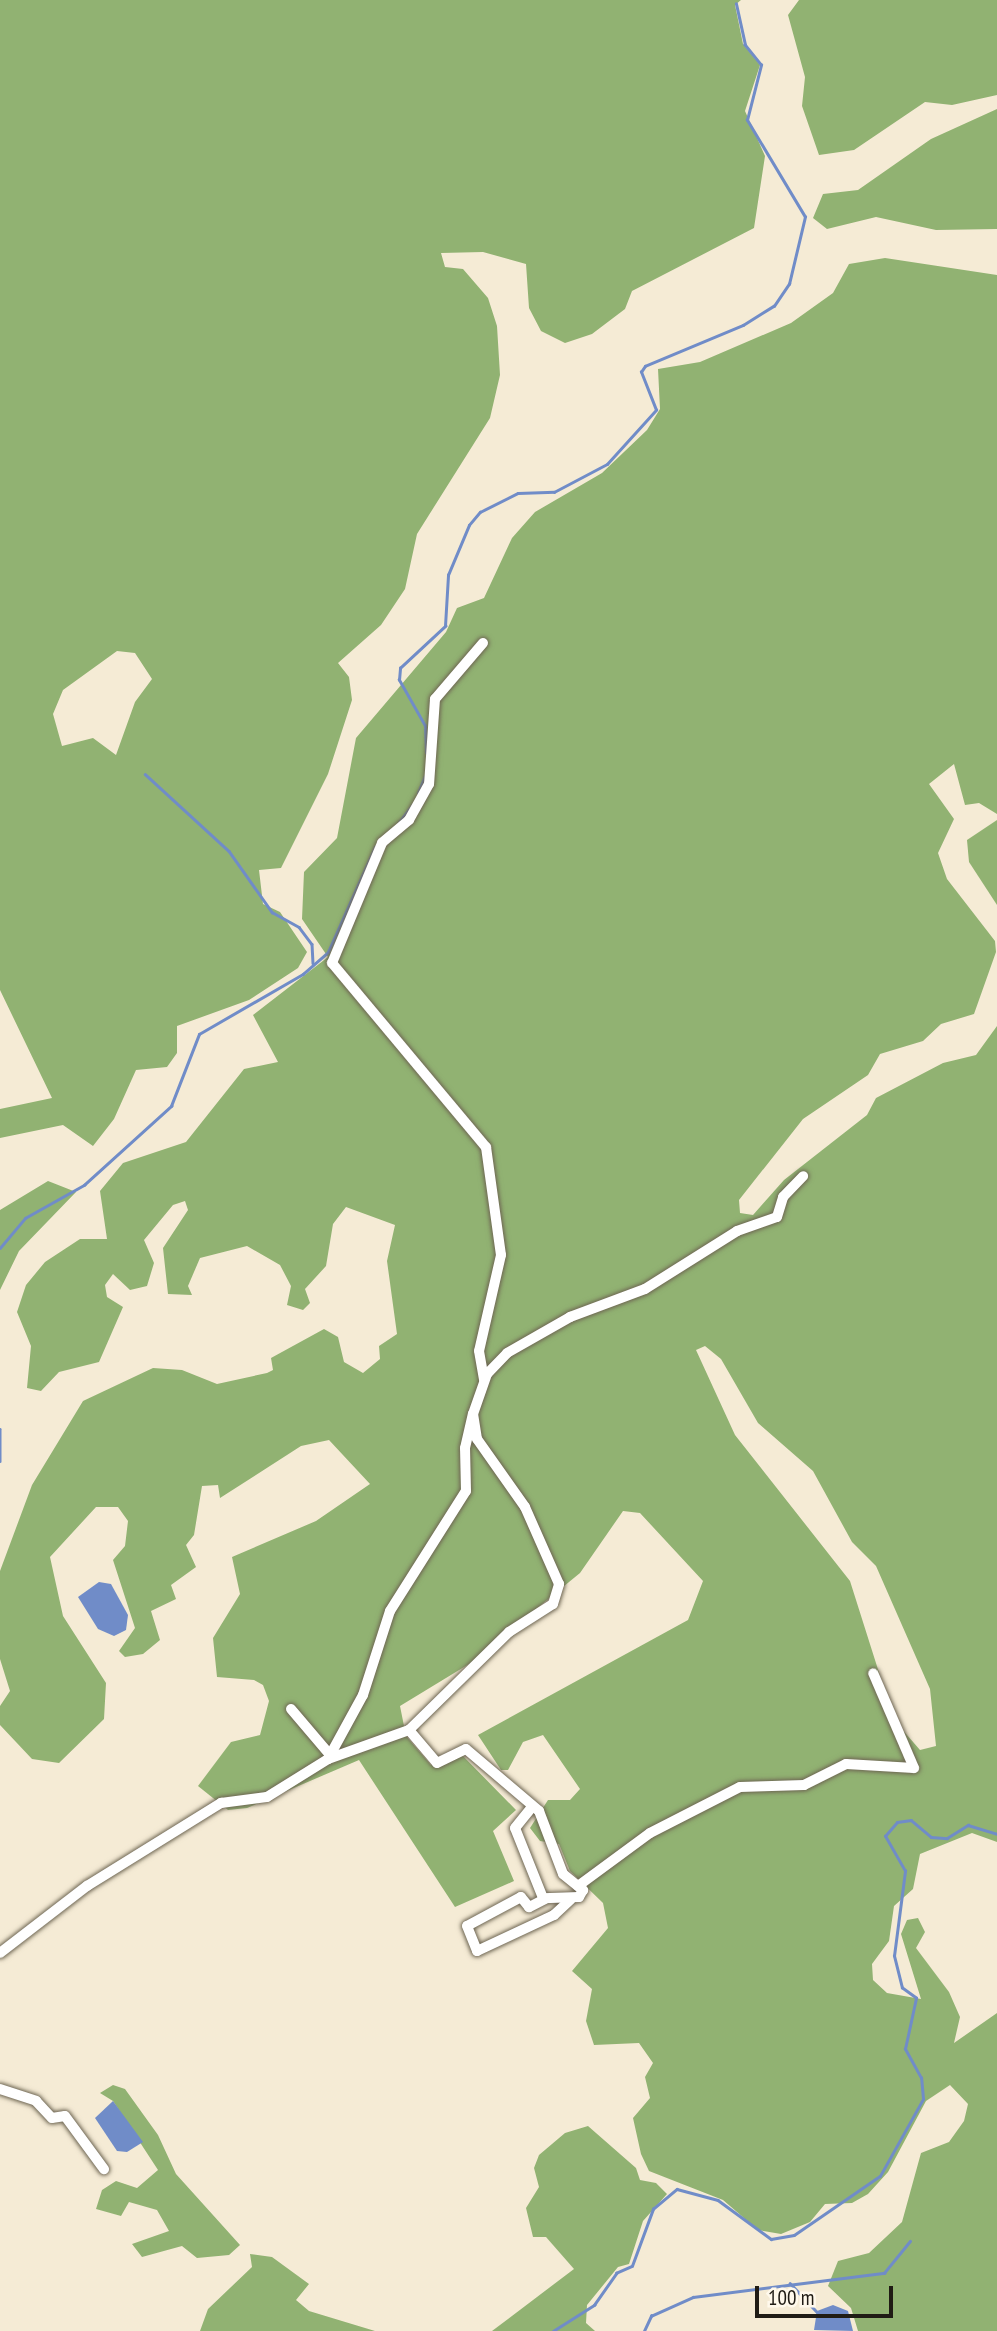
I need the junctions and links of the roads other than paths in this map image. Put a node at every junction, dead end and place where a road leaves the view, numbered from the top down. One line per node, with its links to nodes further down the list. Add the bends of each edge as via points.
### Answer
1 (483, 643): 3 (street, via 435,699 429,785 409,820 382,843 332,963 486,1147 501,1255 479,1351)
2 (803, 1176): 3 (street, via 783,1197 777,1217 737,1231 645,1289 570,1317 508,1353)
3 (484, 1380): 4 (street)
4 (473, 1414): 7 (street, via 485,1456 525,1507 560,1591 427,1706); 8 (street, via 465,1448 466,1491 390,1611 363,1695)
5 (873, 1673): 10 (street, via 914,1768 846,1764 804,1784 740,1787 650,1833)
6 (291, 1709): 8 (street)
7 (409, 1730): 8 (street); 9 (street, via 437,1763 466,1749)
8 (330, 1757): 13 (street, via 267,1797 221,1803 204,1812 87,1886)
9 (532, 1807): 10 (street, via 544,1819 563,1874); 11 (street, via 514,1828)
10 (578, 1886): 12 (street, via 583,1893)
11 (545, 1899): 12 (street); 12 (street, via 529,1906 521,1897 467,1926 477,1951 554,1915)
12 (571, 1899)
13 (0, 1952)
14 (0, 2089): 15 (street, via 36,2101 52,2118 65,2116)
15 (104, 2169)

